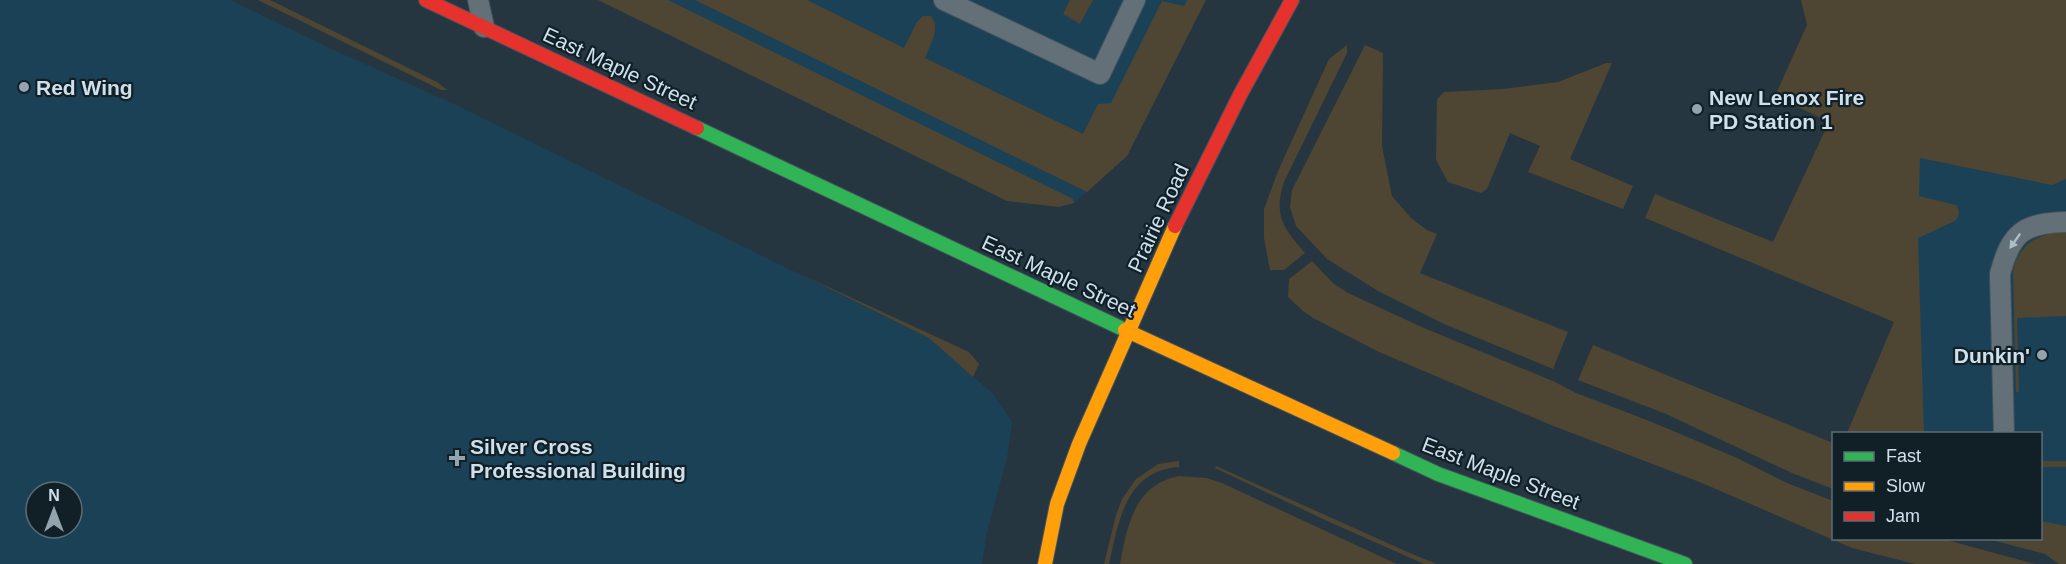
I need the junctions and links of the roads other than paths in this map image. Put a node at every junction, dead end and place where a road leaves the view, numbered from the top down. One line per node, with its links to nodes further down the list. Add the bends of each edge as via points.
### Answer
1 (426, 0): 6 (main road, East Maple Street)
2 (478, 0): 6 (lane)
3 (944, 0): 4 (lane, via 1100,74)
4 (1135, 0)
5 (1292, 0): 8 (main road, Prairie Road, via 1170,237)
6 (484, 27): 8 (main road, East Maple Street)
7 (2066, 222): 9 (lane, one-way to 9, via 2031,225 2019,234 2004,260 2000,274)
8 (1130, 332): 10 (main road, Prairie Road, via 1064,484); 11 (main road, East Maple Street, via 1438,474)
9 (2004, 432)
10 (1045, 564)
11 (1685, 564)

